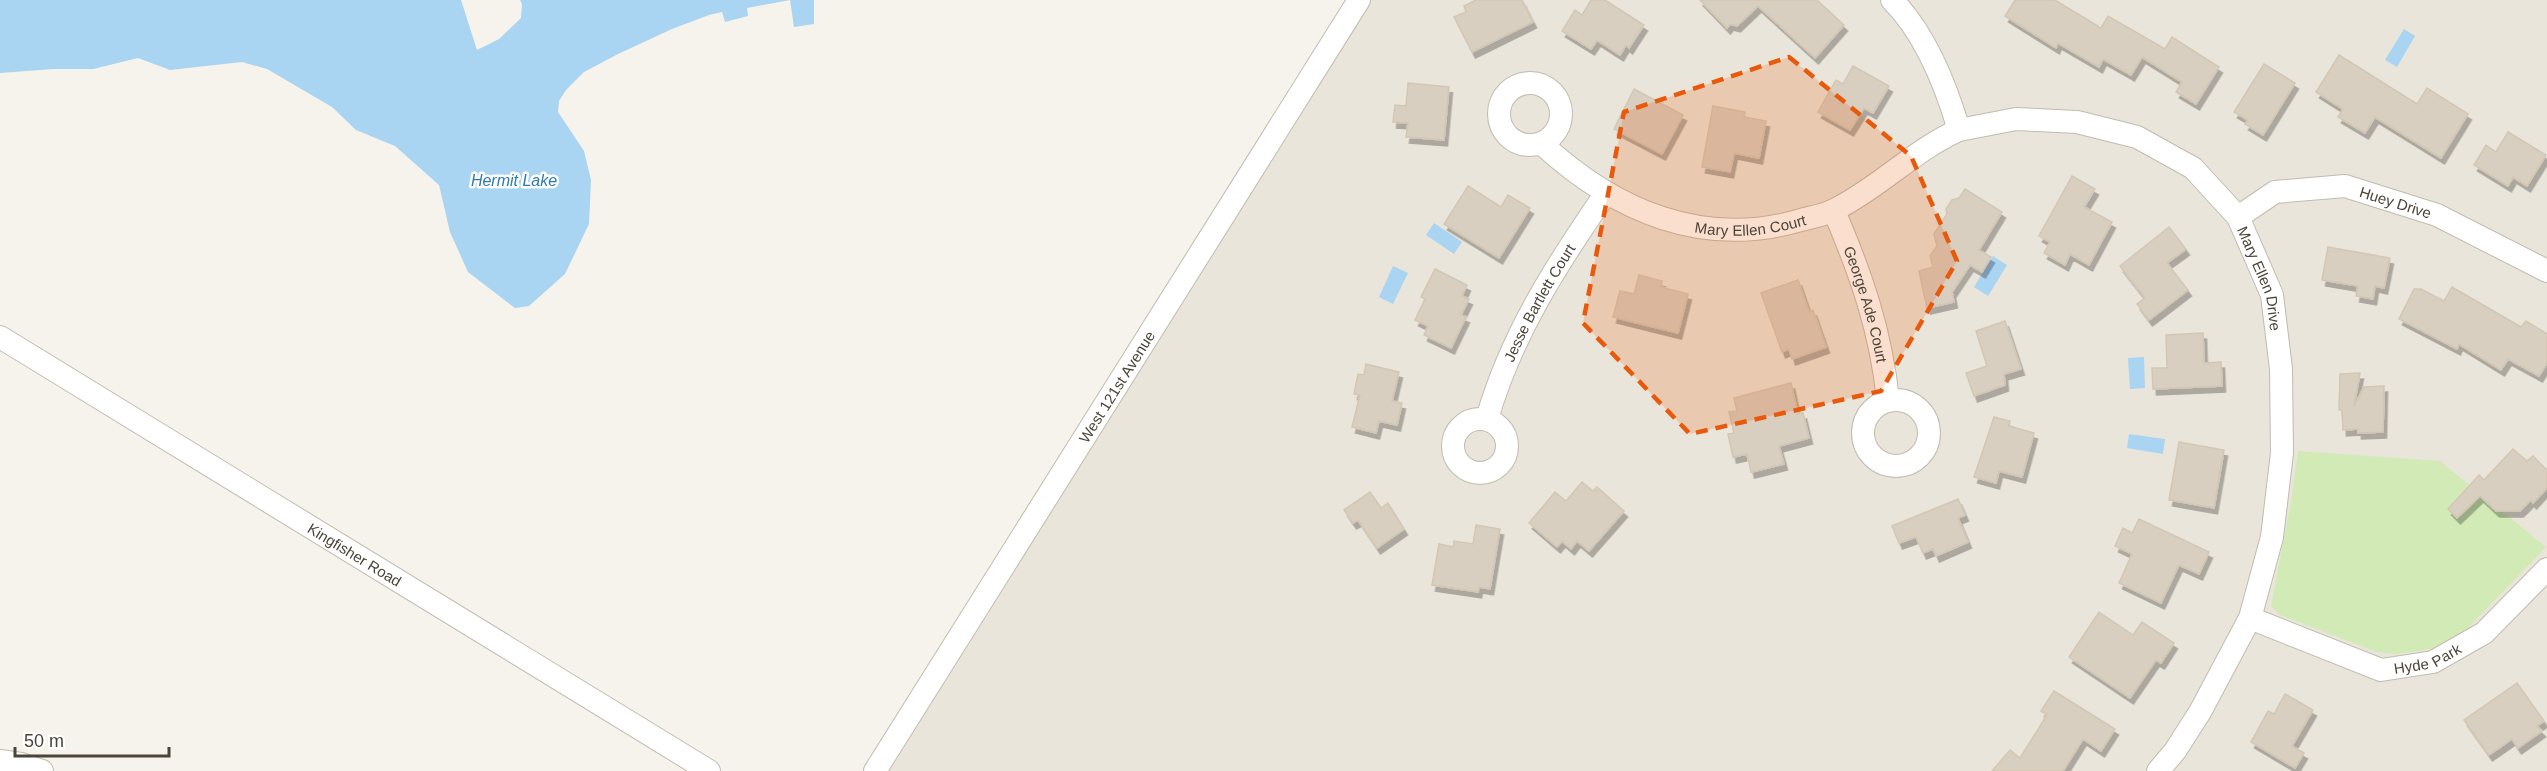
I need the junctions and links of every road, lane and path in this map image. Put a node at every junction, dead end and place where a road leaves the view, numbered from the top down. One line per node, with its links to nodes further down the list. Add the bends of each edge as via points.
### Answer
1 (1359, 0): 17 (street, West 121st Avenue)
2 (1892, 0): 3 (street, via 1904,12 1938,71)
3 (1959, 130): 6 (street, Mary Ellen Court, via 1924,148); 7 (street, Mary Ellen Drive, via 2016,119 2077,122 2137,137 2193,168)
4 (1542, 144): 5 (street, Mary Ellen Court)
5 (1606, 193): 6 (street, Mary Ellen Court, via 1670,222 1706,229 1742,231 1782,226); 11 (street, Jesse Bartlett Court, via 1530,310)
6 (1834, 211): 10 (street, George Ade Court, via 1859,270 1884,359)
7 (2238, 217): 8 (street, Huey Drive, via 2275,192 2345,186 2437,215); 13 (street, Mary Ellen Drive, via 2272,295 2281,369 2282,453 2272,537)
8 (2547, 271)
9 (0, 337): 16 (street, Kingfisher Road)
10 (1888, 400)
11 (1487, 419)
12 (2547, 569): 13 (street, Hyde Park, via 2484,633 2433,662 2381,670)
13 (2250, 618): 18 (street, Mary Ellen Drive, via 2200,712)
14 (0, 761): 15 (street)
15 (42, 771)
16 (709, 771)
17 (875, 771)
18 (2158, 771)

